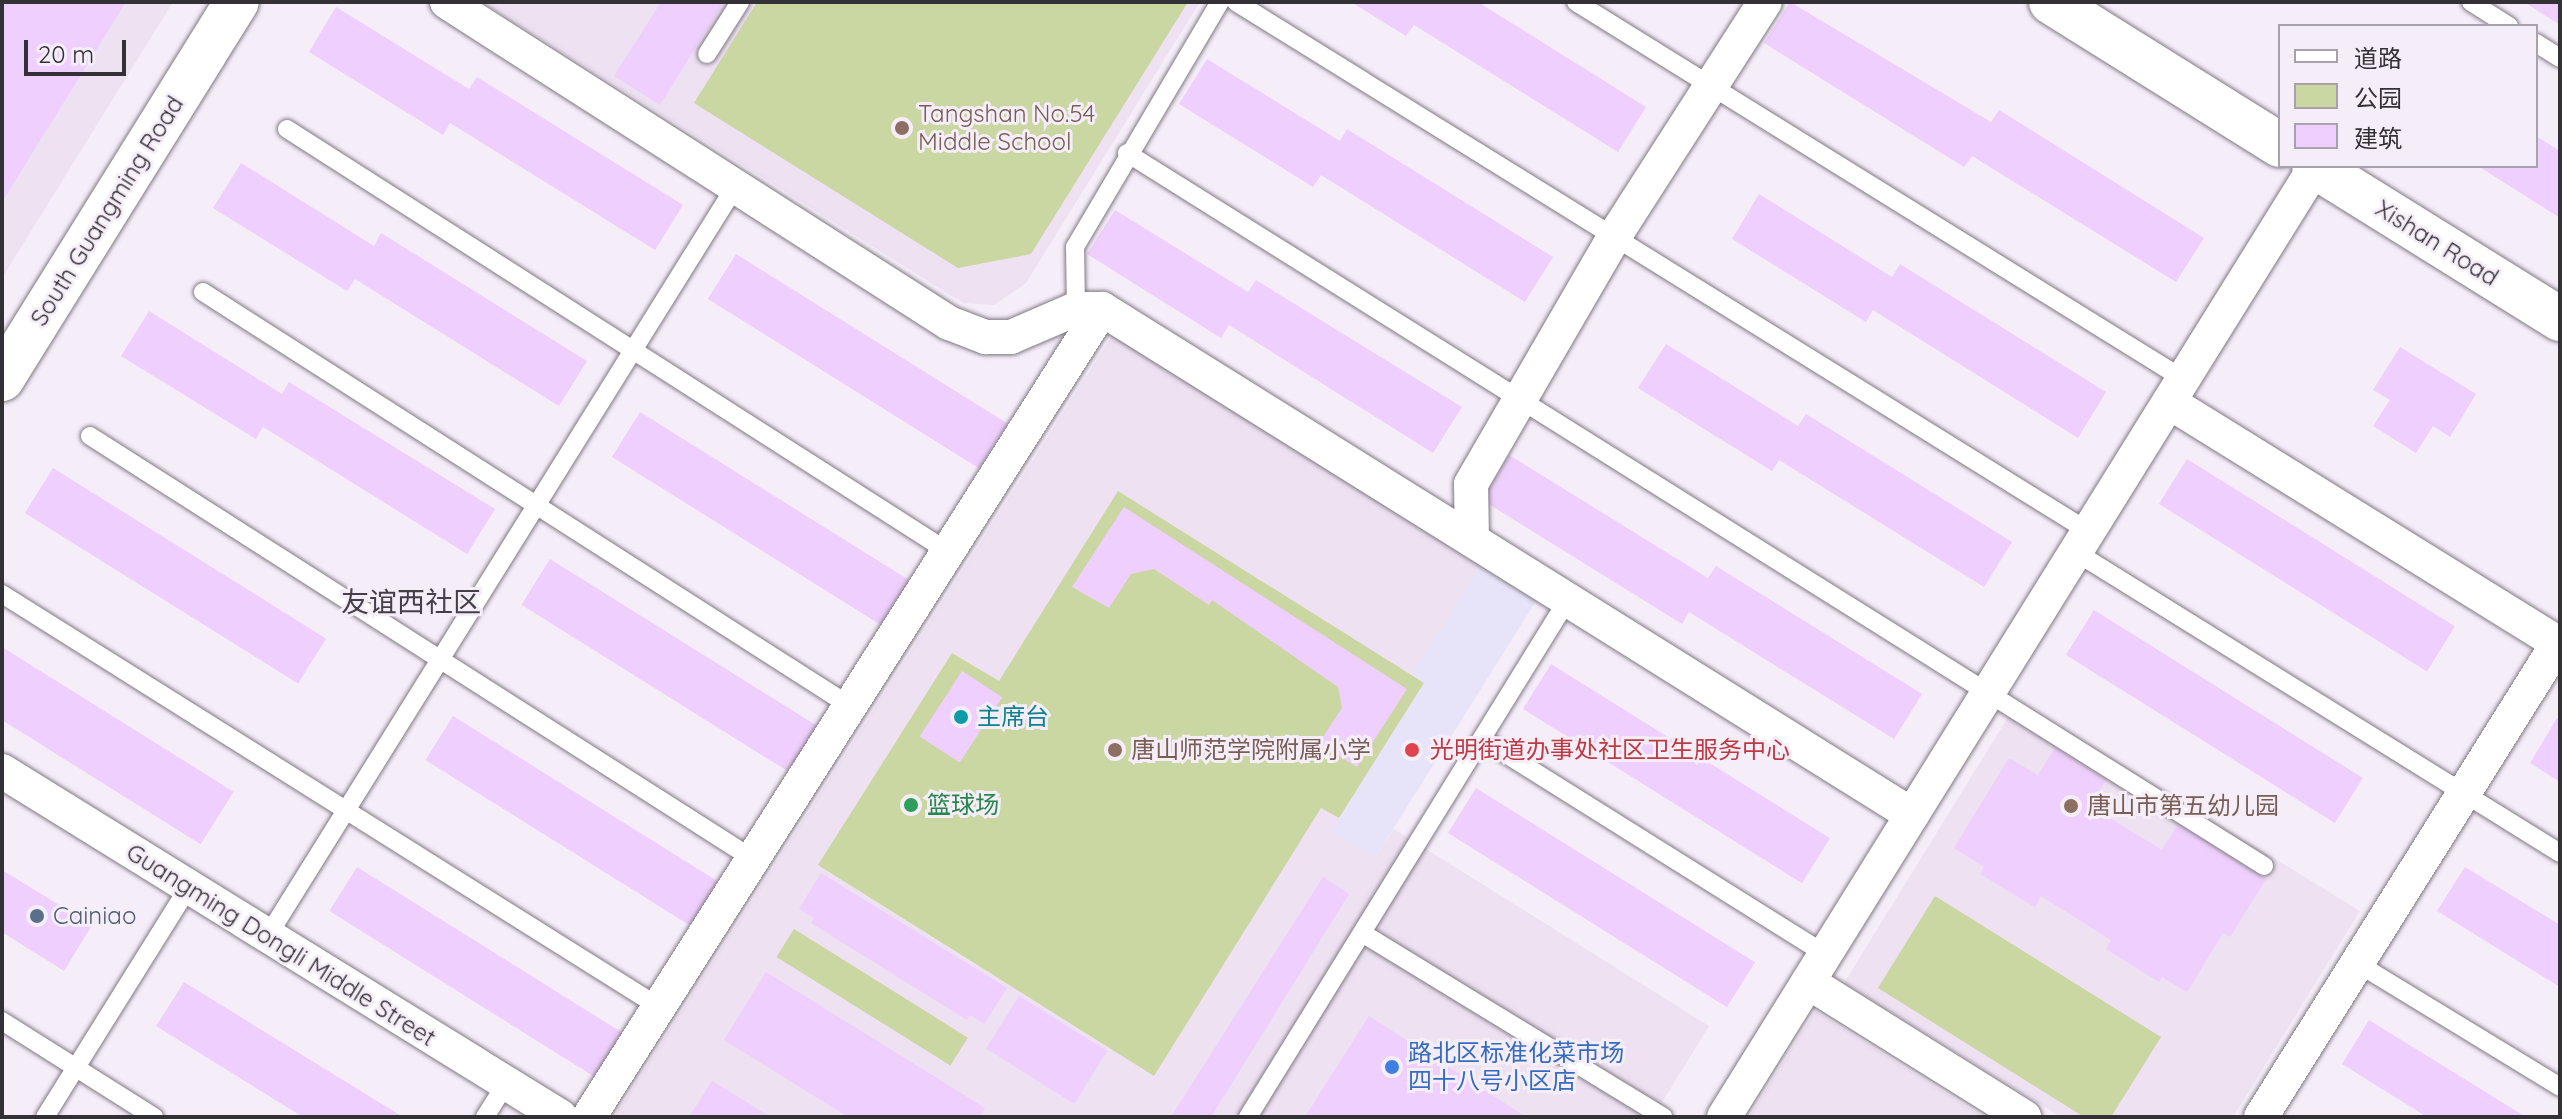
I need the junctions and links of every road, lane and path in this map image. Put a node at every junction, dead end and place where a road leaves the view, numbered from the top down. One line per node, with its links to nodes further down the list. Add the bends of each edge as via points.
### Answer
1 (237, 2): 26 (street, South Guangming Road)
2 (447, 2): 20 (street)
3 (740, 2): 12 (lane)
4 (1220, 2): 17 (lane)
5 (1236, 2): 21 (lane)
6 (1576, 2): 14 (lane)
7 (1765, 2): 14 (street)
8 (2051, 2): 16 (street)
9 (2471, 2): 10 (lane)
10 (2506, 24)
11 (2538, 44): 13 (lane)
12 (707, 54)
13 (2560, 58)
14 (1711, 85): 21 (street); 27 (lane)
15 (287, 129): 25 (lane)
16 (2278, 144)
17 (1127, 153): 23 (lane, via 1075,247); 28 (lane)
18 (2313, 168): 27 (street)
19 (2317, 168): 24 (street, Xishan Road)
20 (735, 187): 23 (street, via 949,323 974,332 1011,337); 25 (lane)
21 (1614, 237): 28 (street); 32 (lane)
22 (203, 292): 30 (lane)
23 (1089, 309): 31 (street); 33 (street)
24 (2560, 319)
25 (633, 350): 30 (lane); 33 (lane)
26 (2, 379)
27 (2176, 390): 32 (street); 36 (street)
28 (1518, 397): 31 (street, via 1471,484); 38 (lane)
29 (90, 436): 37 (lane)
30 (537, 505): 37 (lane); 39 (lane)
31 (1472, 540): 35 (street)
32 (2081, 541): 38 (street); 42 (lane)
33 (947, 551): 39 (street)
34 (2, 594): 43 (lane)
35 (1568, 599): 40 (lane); 44 (street)
36 (2559, 644): 42 (street)
37 (440, 659): 43 (lane); 46 (lane)
38 (1989, 690): 44 (street); 47 (lane)
39 (850, 706): 46 (street)
40 (1482, 739): 49 (lane); 52 (lane)
41 (2, 771): 48 (street, Guangming Dongli Middle Street)
42 (2464, 793): 45 (lane); 51 (street)
43 (346, 810): 50 (lane); 53 (lane)
44 (1912, 815): 52 (street)
45 (2560, 853)
46 (753, 859): 53 (street)
47 (2264, 866)
48 (188, 888): 50 (street, Guangming Dongli Middle Street); 55 (lane)
49 (1362, 933): 64 (lane); 65 (lane)
50 (267, 937): 56 (street, Guangming Dongli Middle Street)
51 (2357, 963): 57 (lane); 58 (street)
52 (1817, 968): 66 (street); 67 (street)
53 (659, 1007): 63 (street)
54 (2, 1021): 55 (lane)
55 (76, 1068): 59 (lane); 60 (lane)
56 (506, 1084): 61 (lane); 62 (street, Guangming Dongli Middle Street)
57 (2560, 1087)
58 (2264, 1116)
59 (45, 1117)
60 (154, 1117)
61 (485, 1117)
62 (561, 1117)
63 (589, 1117)
64 (1248, 1117)
65 (1663, 1117)
66 (1724, 1117)
67 (2024, 1117)

